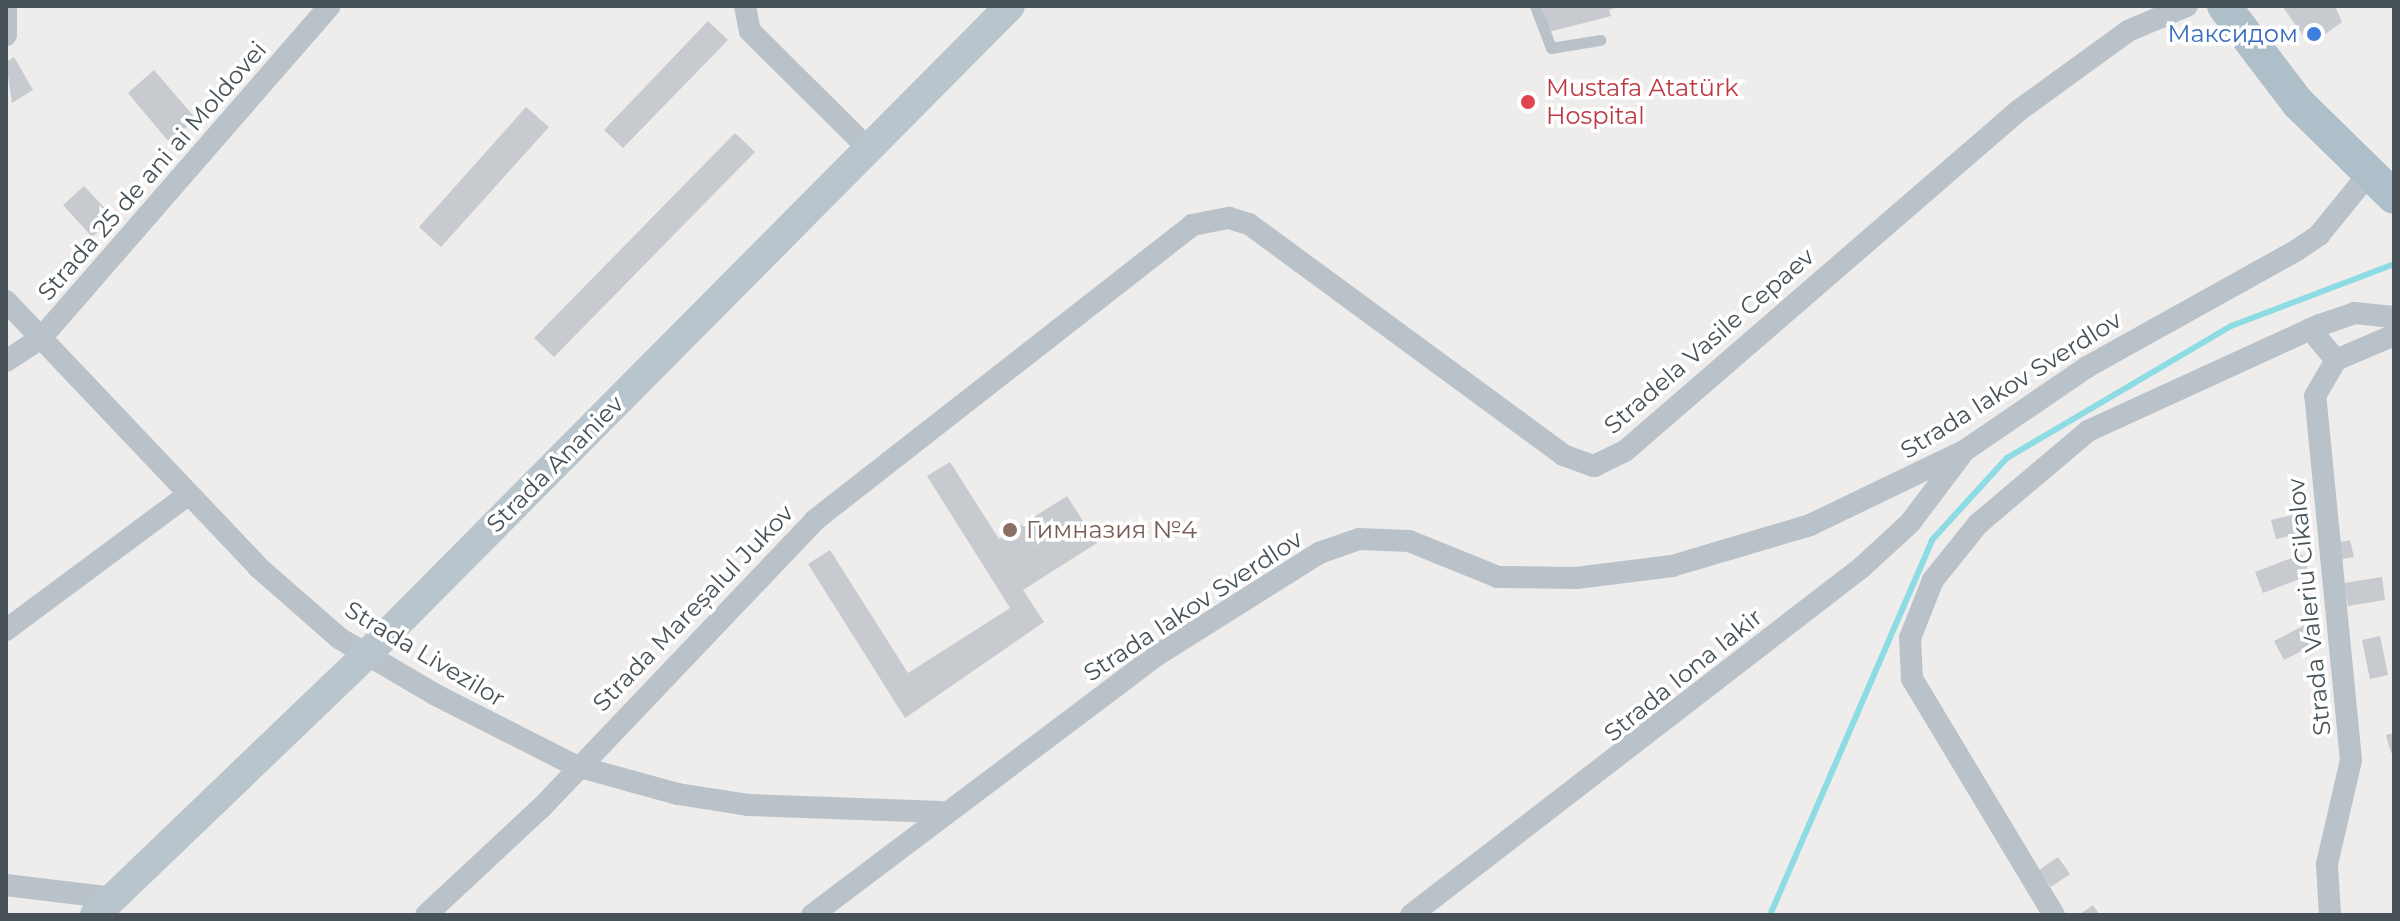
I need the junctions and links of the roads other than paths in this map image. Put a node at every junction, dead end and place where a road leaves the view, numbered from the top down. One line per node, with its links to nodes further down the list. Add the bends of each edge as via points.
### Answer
1 (745, 6): 10 (street, via 750,31)
2 (1010, 6): 10 (street, Strada Ananiev)
3 (1535, 6): 9 (lane, via 1551,48)
4 (2187, 6): 12 (street, Stradela Vasile Cepaev, via 2128,31 2018,111 1625,451 1594,466 1563,455 1249,224)
5 (2224, 6): 11 (main road)
6 (6, 8): 8 (street)
7 (319, 10): 17 (street, Strada 25 de ani ai Moldovei)
8 (6, 35)
9 (1600, 40)
10 (868, 148): 23 (street, Strada Ananiev)
11 (2381, 186): 20 (street, Strada Iakov Sverdlov, via 2297,250 2087,367)
12 (1212, 218): 24 (street, Strada Mareșalul Jukov, via 1192,225 815,520)
13 (6, 301): 17 (street, Strada Livezilor)
14 (2394, 317): 15 (street, via 2354,313)
15 (2310, 329): 18 (street); 31 (street, via 2167,389 2039,467 1933,580 1910,638 1912,679)
16 (2394, 335): 18 (street)
17 (41, 338): 19 (street, Strada 25 de ani ai Moldovei); 21 (street, Strada Livezilor)
18 (2336, 360): 32 (street, Strada Valeriu Cikalov, via 2315,396 2351,760 2327,864)
19 (6, 361)
20 (1964, 451): 25 (street, Strada Iakov Sverdlov, via 1810,525 1630,573 1498,577 1409,541 1346,544 1154,657); 30 (street, Strada Iona Iakir, via 1910,523 1861,568)
21 (185, 497): 22 (street); 23 (street, Strada Livezilor)
22 (6, 630)
23 (366, 655): 24 (street, Strada Livezilor); 27 (street, Strada Ananiev)
24 (576, 766): 25 (street, Strada Livezilor, via 749,805); 28 (street, Strada Mareșalul Jukov)
25 (941, 812): 29 (street, Strada Iakov Sverdlov)
26 (6, 885): 27 (street)
27 (104, 907)
28 (426, 915)
29 (812, 915)
30 (1411, 915)
31 (2054, 915)
32 (2330, 915)

